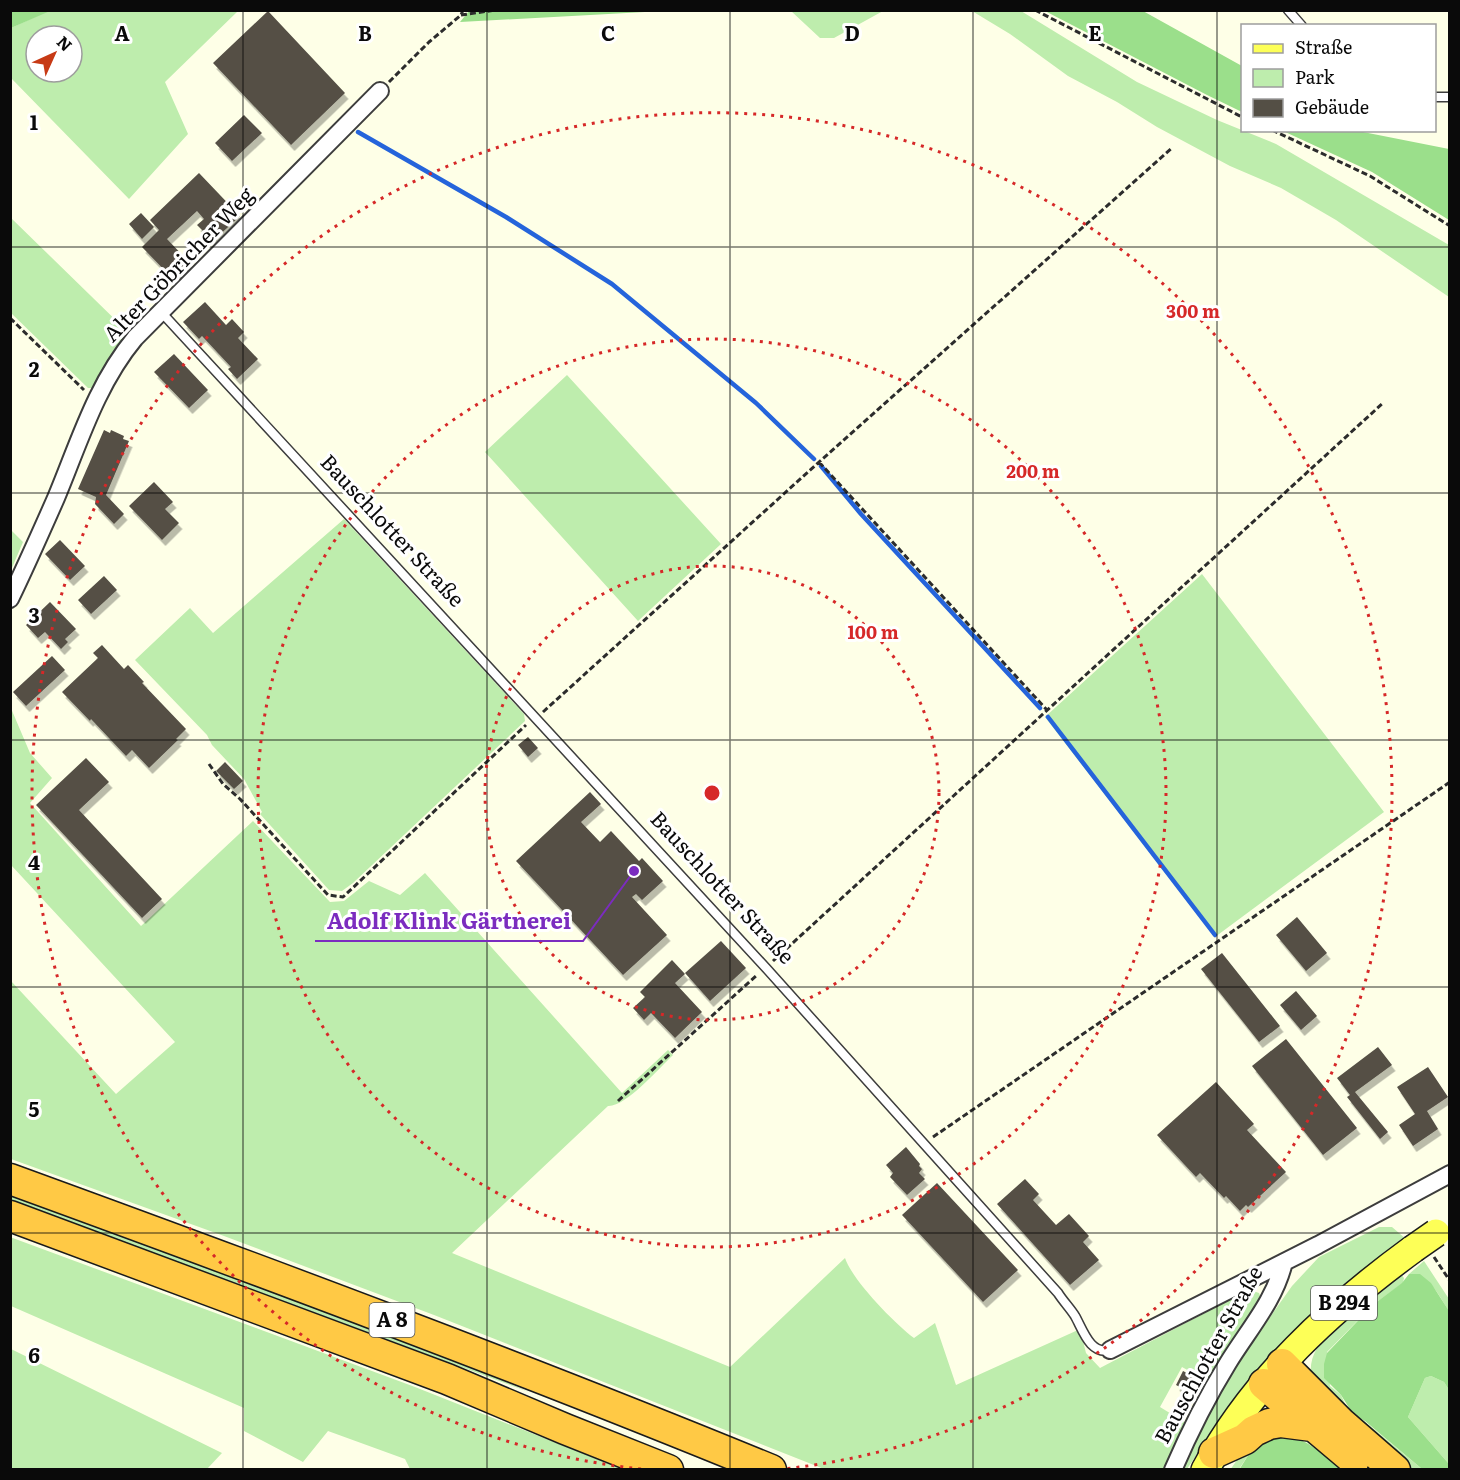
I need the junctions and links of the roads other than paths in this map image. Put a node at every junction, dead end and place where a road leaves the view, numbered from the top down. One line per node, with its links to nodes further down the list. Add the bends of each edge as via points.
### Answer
1 (1288, 10): 2 (lane)
2 (1300, 24)
3 (380, 91): 4 (street, Alter Göbricher Weg)
4 (162, 312): 5 (street, Alter Göbricher Weg, via 135,338 110,372); 11 (lane, Bauschlotter Straße, via 924,1143 1058,1293 1092,1345 1098,1350)
5 (10, 599)
6 (1449, 1174): 10 (street, Bauschlotter Straße)
7 (10, 1179): 16 (highway, A 8, via 366,1310)
8 (10, 1216): 15 (highway, A 8, via 447,1379)
9 (1443, 1229): 12 (main road, B 294, bridge, via 1365,1284)
10 (1284, 1262): 11 (street, Bauschlotter Straße); 17 (street, Bauschlotter Straße, via 1269,1301 1208,1398)
11 (1110, 1350)
12 (1273, 1374): 13 (highway); 14 (main road, B 294); 19 (highway, via 1341,1423)
13 (1312, 1426): 14 (highway, via 1269,1424); 18 (highway)
14 (1209, 1461)
15 (668, 1470)
16 (771, 1470)
17 (1173, 1470)
18 (1366, 1470)
19 (1395, 1470)

